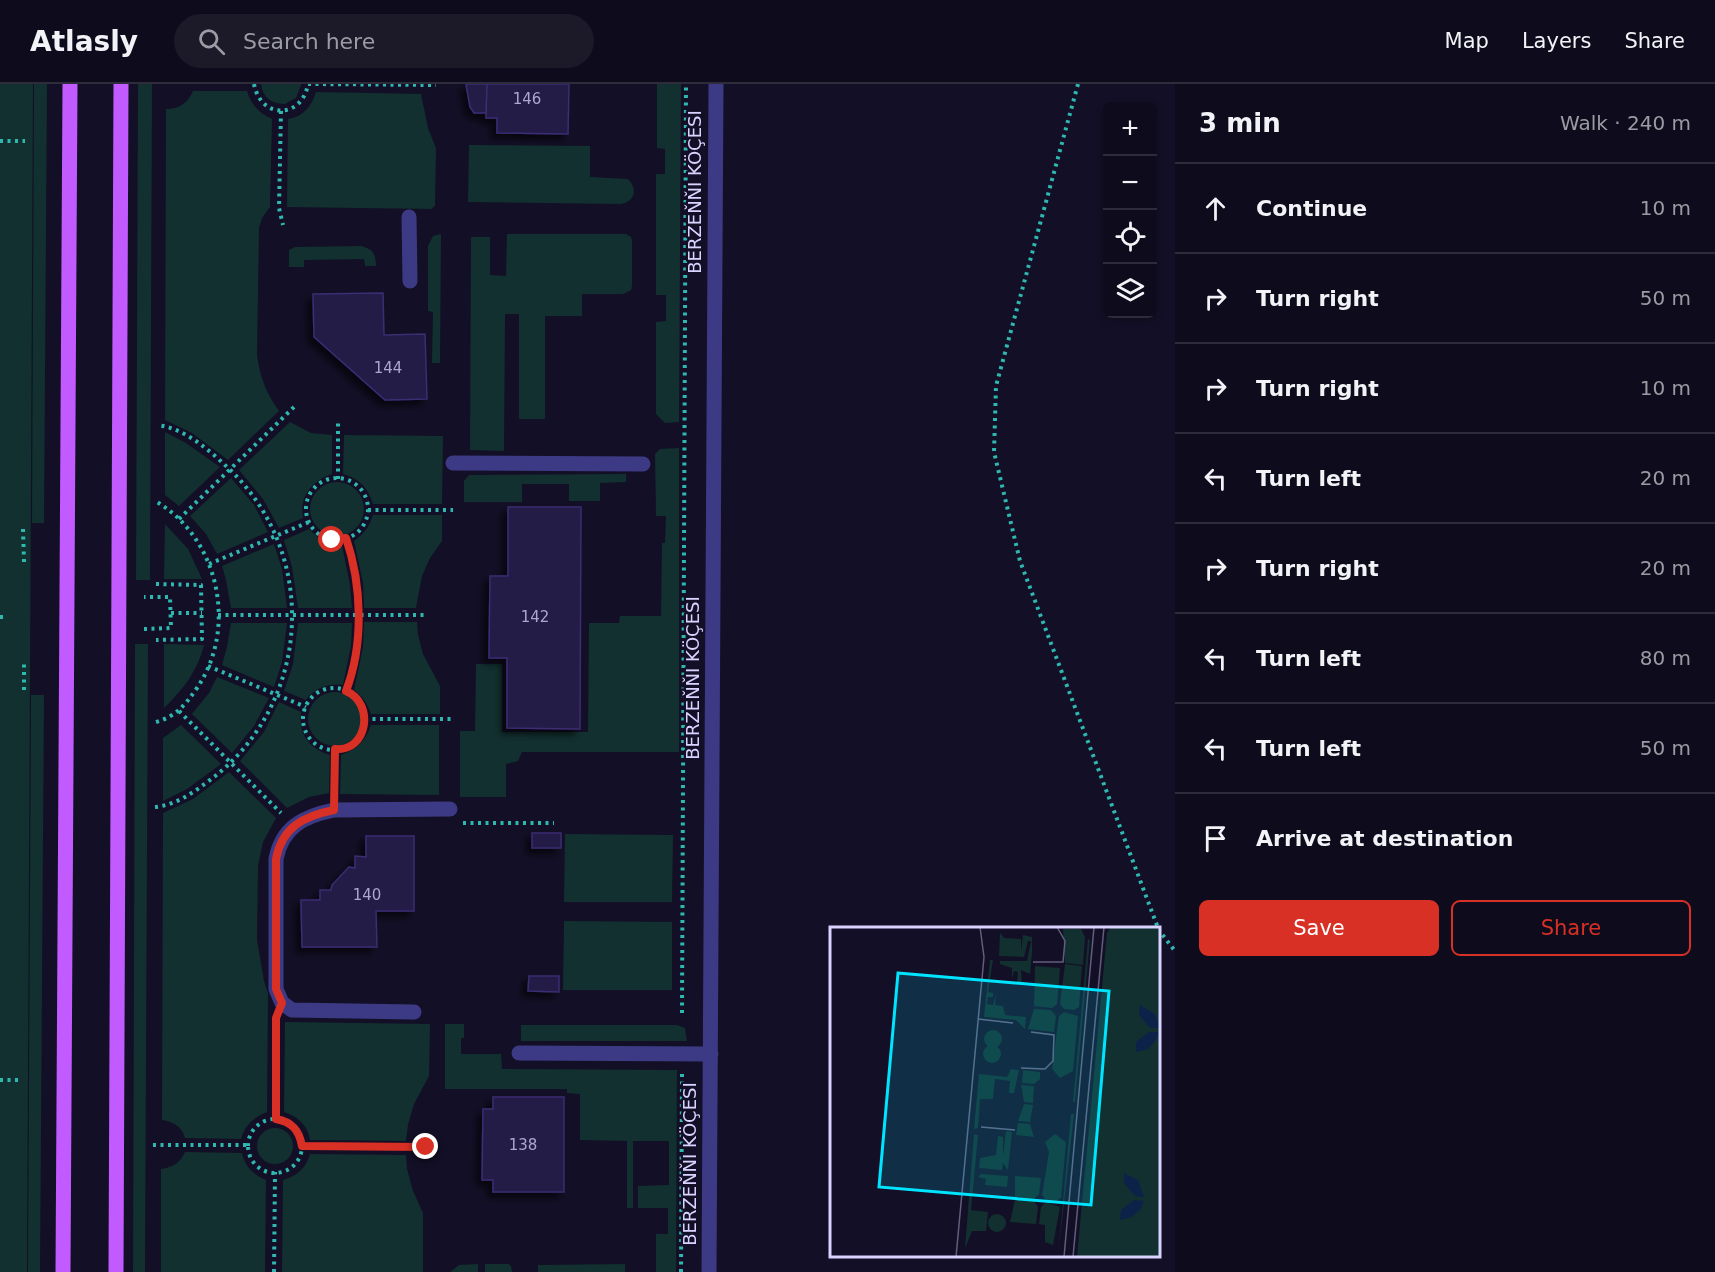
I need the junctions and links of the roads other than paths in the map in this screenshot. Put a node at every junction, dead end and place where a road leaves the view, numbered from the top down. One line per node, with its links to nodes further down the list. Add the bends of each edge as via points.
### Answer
1 (70, 84): 12 (main road)
2 (122, 84): 13 (main road)
3 (716, 84): 11 (street, BERZEŇŇI KÖÇESI)
4 (409, 217): 5 (street)
5 (410, 281)
6 (453, 463): 7 (street)
7 (643, 464)
8 (450, 809): 9 (street, via 318,813 301,820 278,846 276,989 282,1003 292,1010)
9 (414, 1012)
10 (519, 1053): 11 (street)
11 (711, 1054): 14 (street, BERZEŇŇI KÖÇESI)
12 (63, 1272)
13 (116, 1272)
14 (709, 1272)

